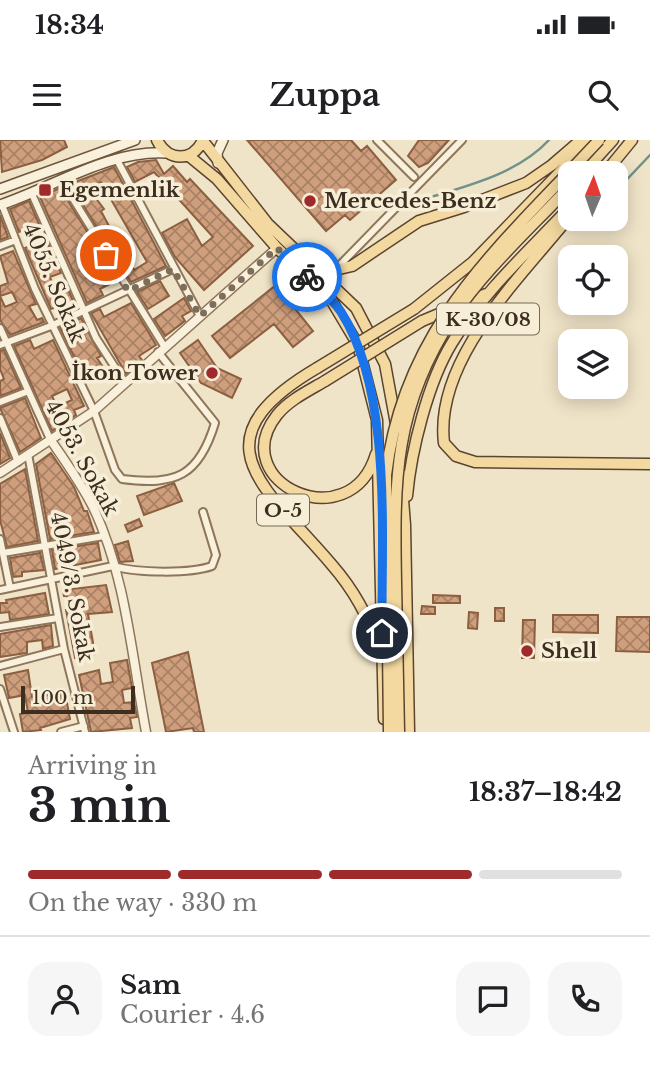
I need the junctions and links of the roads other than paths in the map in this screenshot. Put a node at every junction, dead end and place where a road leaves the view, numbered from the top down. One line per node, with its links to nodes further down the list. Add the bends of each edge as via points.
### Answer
1 (135, 140): 13 (main road)
2 (157, 140): 14 (main road)
3 (203, 140): 4 (main road); 15 (main road); 19 (main road)
4 (213, 140)
5 (223, 140): 19 (main road)
6 (377, 140): 20 (street)
7 (462, 140): 33 (street)
8 (581, 140): 33 (main road, via 526,183 419,221 358,263)
9 (591, 140): 66 (main road, O-5, bridge, via 473,262 414,309 280,391 263,409 251,434 252,462 263,488 354,594)
10 (599, 140): 73 (main road, bridge, via 455,298 425,346 404,394 386,475)
11 (613, 140): 17 (main road)
12 (632, 140): 18 (main road)
13 (108, 144): 22 (main road)
14 (166, 153): 15 (main road); 16 (main road)
15 (189, 156): 29 (main road)
16 (117, 158): 21 (main road); 32 (street)
17 (594, 161)
18 (614, 161)
19 (219, 164): 29 (main road)
20 (414, 177)
21 (62, 181): 23 (main road); 35 (street)
22 (0, 189)
23 (32, 194): 25 (main road); 36 (street)
24 (558, 199): 74 (main road, bridge, via 454,315 411,403 399,449 395,495)
25 (1, 205): 28 (street, 4055. Sokak)
26 (558, 219): 34 (main road)
27 (558, 231): 51 (main road, K-30/08, via 467,350 452,383 443,440 457,456 475,462)
28 (16, 240): 30 (street); 38 (street, 4055. Sokak)
29 (280, 245): 31 (main road); 37 (street); 48 (main road, via 347,322 368,378)
30 (0, 246)
31 (308, 263): 33 (main road); 54 (main road, via 356,307 382,356 394,411)
32 (173, 269): 35 (street); 37 (street)
33 (335, 270)
34 (495, 288): 48 (main road, O-5, bridge, via 475,301 422,321 287,406 270,426 266,455 279,483 305,497 340,495 367,476); 54 (main road, via 453,342 429,403 412,464)
35 (128, 291): 36 (street); 41 (street)
36 (84, 310): 38 (street); 42 (street)
37 (200, 316): 41 (street)
38 (51, 326): 40 (street); 45 (street, 4055. Sokak)
39 (0, 328): 40 (street, 4053. Sokak)
40 (4, 344): 43 (street, 4053. Sokak)
41 (161, 349): 42 (street); 45 (street, via 215,423 195,465 162,480 122,478)
42 (125, 383): 45 (street)
43 (26, 392): 44 (street); 47 (street, 4053. Sokak)
44 (0, 402)
45 (94, 411): 47 (street)
46 (0, 418): 50 (street)
47 (50, 439): 49 (street); 55 (street, 4053. Sokak, via 93,508)
48 (379, 444): 66 (main road)
49 (28, 454): 50 (street); 57 (street, 4049/3. Sokak)
50 (18, 462): 52 (street)
51 (650, 464)
52 (0, 473)
53 (202, 512): 59 (street, via 216,555 212,566 194,570)
54 (405, 525): 75 (main road)
55 (104, 536): 57 (street); 59 (street, 4053. Sokak)
56 (0, 539): 58 (street)
57 (45, 546): 58 (street); 60 (street, 4049/3. Sokak)
58 (3, 553): 61 (street)
59 (113, 566): 60 (street); 72 (street, 4053. Sokak)
60 (52, 579): 61 (street); 63 (street, 4049/3. Sokak)
61 (10, 588): 62 (street)
62 (0, 590)
63 (58, 618): 64 (street); 65 (street, 4049/3. Sokak)
64 (0, 627)
65 (64, 649): 67 (street); 69 (street, 4049/3. Sokak)
66 (382, 660): 73 (main road)
67 (0, 666)
68 (0, 689): 70 (street)
69 (85, 729): 71 (street)
70 (15, 732)
71 (61, 732)
72 (146, 732)
73 (387, 732)
74 (398, 732)
75 (410, 732)

